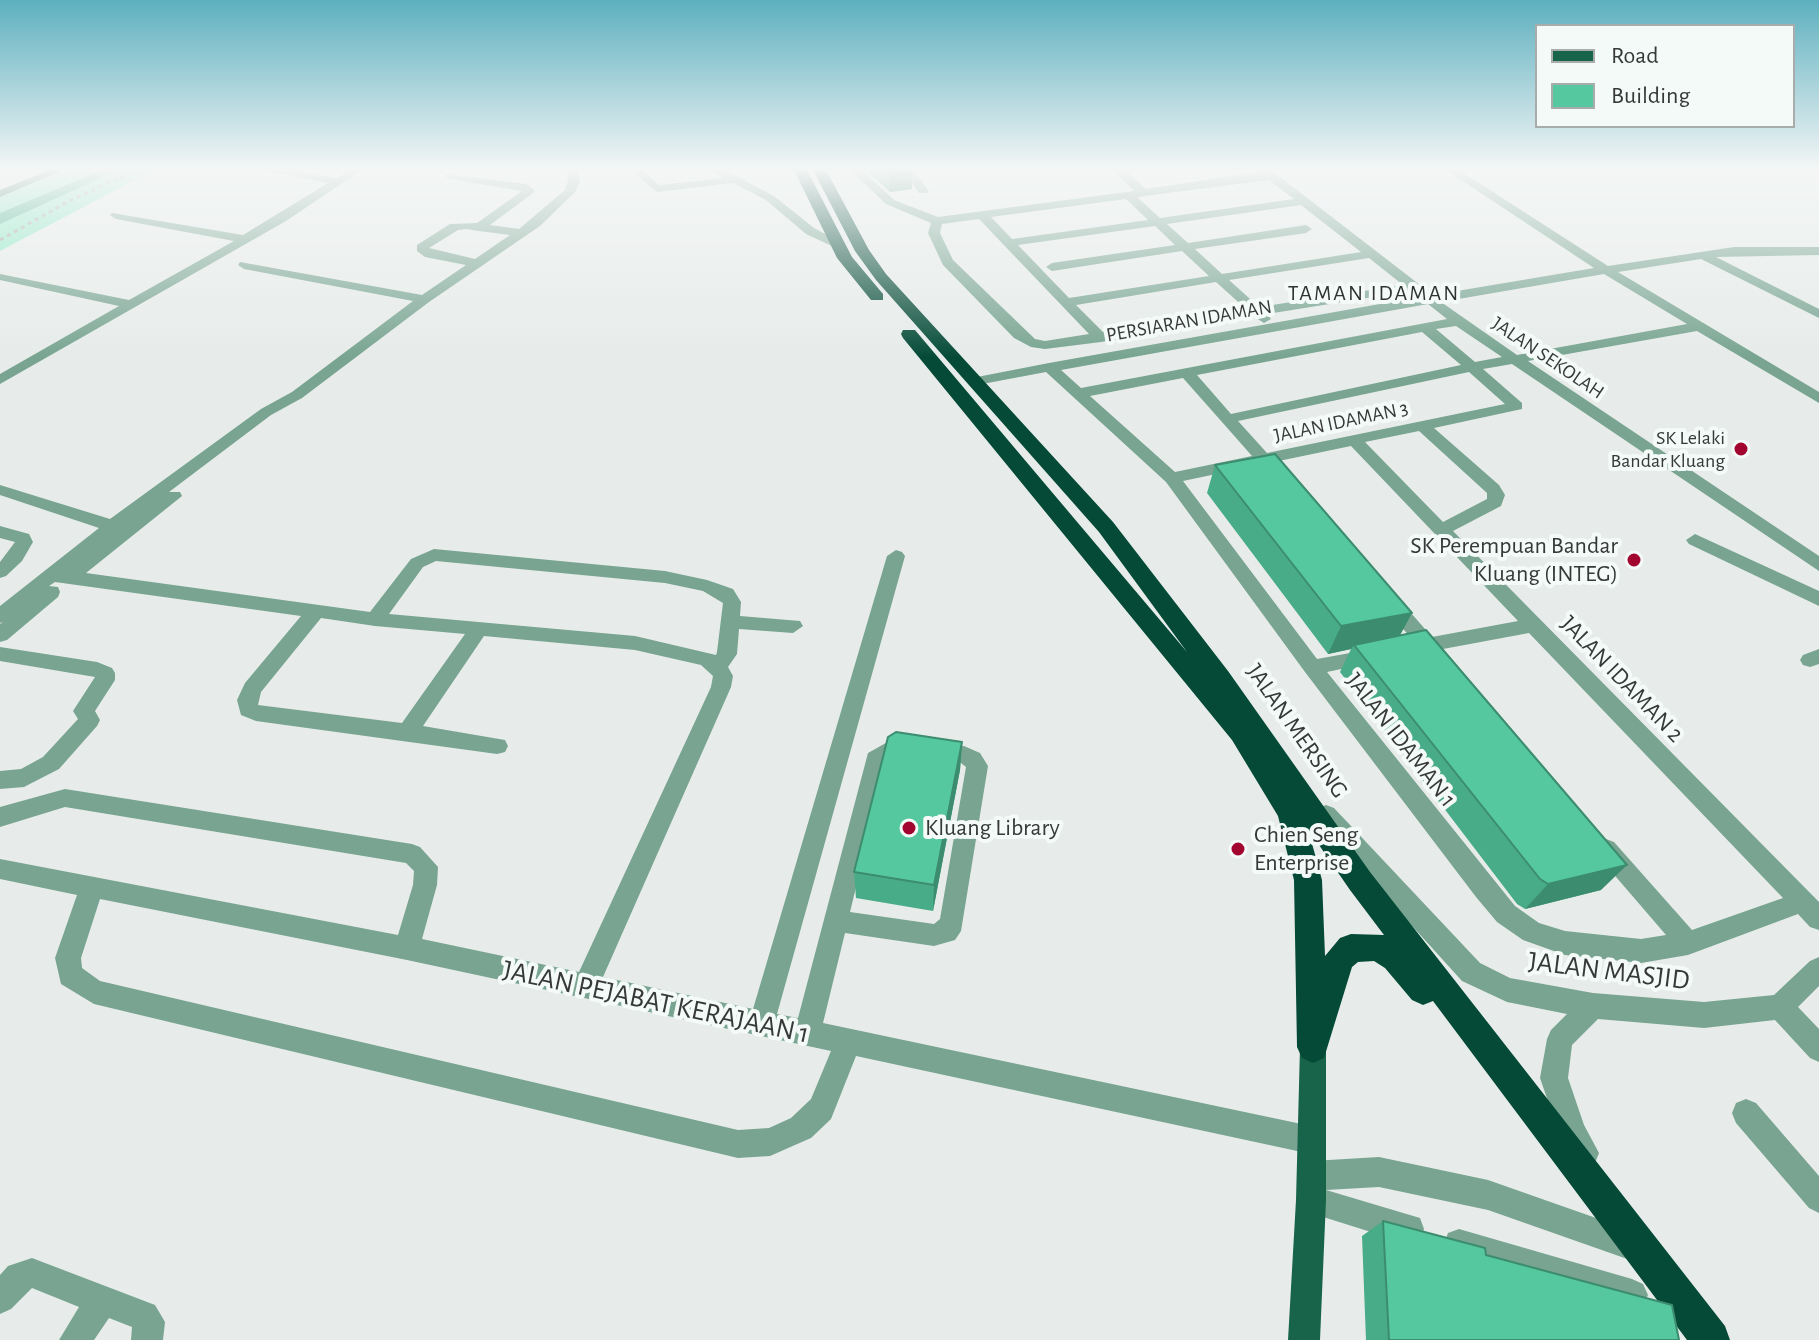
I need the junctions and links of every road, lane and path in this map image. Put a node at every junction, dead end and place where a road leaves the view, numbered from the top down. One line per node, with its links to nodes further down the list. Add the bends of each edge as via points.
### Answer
1 (210, 233): 16 (street)
2 (255, 233): 16 (street)
3 (445, 233): 23 (street, via 422,252)
4 (517, 233): 5 (street)
5 (520, 233): 23 (street)
6 (813, 233): 18 (street)
7 (832, 233): 18 (highway)
8 (852, 233): 47 (highway, JALAN MERSING, via 881,277)
9 (934, 233): 40 (street, via 947,262 1031,343)
10 (1000, 233): 17 (street)
11 (1084, 233): 17 (street)
12 (1169, 233): 19 (street)
13 (1282, 233): 19 (street)
14 (1344, 233): 21 (street, JALAN SEKOLAH)
15 (1548, 233): 26 (street)
16 (244, 239): 33 (street)
17 (1010, 243): 32 (street)
18 (838, 244): 102 (highway, via 1241,733 1291,814 1308,880)
19 (1185, 247): 25 (street); 28 (street)
20 (1819, 251): 22 (street, PERSIARAN IDAMAN)
21 (1372, 254): 28 (street); 29 (street, JALAN SEKOLAH)
22 (1702, 255): 26 (street, PERSIARAN IDAMAN); 35 (street)
23 (476, 263): 30 (street)
24 (244, 265): 30 (street)
25 (1052, 267)
26 (1606, 270): 31 (street, PERSIARAN IDAMAN); 38 (street)
27 (4, 277): 33 (street)
28 (1219, 278): 32 (street); 34 (street)
29 (1413, 287): 31 (street, JALAN SEKOLAH); 34 (street)
30 (424, 299): 49 (street)
31 (1431, 301): 36 (street, JALAN SEKOLAH); 37 (street, PERSIARAN IDAMAN)
32 (1067, 302): 40 (street)
33 (131, 305): 46 (street)
34 (1257, 312): 37 (street); 40 (street)
35 (1819, 314)
36 (1458, 321): 39 (street); 42 (street, JALAN SEKOLAH)
37 (1272, 326): 41 (street); 43 (street, PERSIARAN IDAMAN)
38 (1700, 326): 42 (street); 50 (street)
39 (1425, 327): 41 (street); 44 (street)
40 (1101, 338)
41 (1299, 350): 45 (street)
42 (1515, 360): 44 (street); 64 (street, JALAN SEKOLAH)
43 (1049, 367): 47 (street, PERSIARAN IDAMAN); 48 (street, JALAN IDAMAN 1); 51 (street, PERSIARAN IDAMAN, via 1002,384 997,391)
44 (1473, 367): 52 (street); 53 (street, JALAN IDAMAN 3, via 1517,406)
45 (1185, 371): 48 (street); 52 (street)
46 (0, 380)
47 (977, 381): 51 (highway, JALAN MERSING)
48 (1080, 393): 56 (street, JALAN IDAMAN 1)
49 (297, 395): 59 (street, via 266,412); 66 (street, via 277,418)
50 (1819, 398)
51 (1003, 414): 84 (highway, JALAN MERSING, via 1106,527)
52 (1227, 419): 55 (street)
53 (1422, 426): 54 (street, JALAN IDAMAN 3); 60 (street, via 1497,495 1495,502)
54 (1354, 440): 55 (street, JALAN IDAMAN 3); 60 (street, JALAN IDAMAN 2)
55 (1263, 459): 56 (street, JALAN IDAMAN 3); 58 (street)
56 (1172, 478): 80 (street, JALAN IDAMAN 1)
57 (2, 490): 59 (street)
58 (1295, 495)
59 (112, 526): 66 (street)
60 (1441, 530): 73 (street, JALAN IDAMAN 2)
61 (0, 532): 65 (street, via 24,542)
62 (1695, 540): 68 (street)
63 (896, 556): 99 (street)
64 (1819, 565)
65 (0, 572)
66 (60, 576): 69 (street); 70 (street); 76 (street)
67 (1379, 590): 77 (street)
68 (1819, 599)
69 (316, 611): 71 (street); 82 (street, via 252,688 248,709)
70 (0, 616)
71 (375, 619): 72 (street, via 417,563 434,555 665,577 726,594 732,602); 75 (street)
72 (730, 622): 74 (street); 79 (street, via 727,654)
73 (1533, 625): 77 (street); 90 (street, JALAN IDAMAN 2)
74 (793, 626)
75 (478, 630): 79 (street, via 635,643); 82 (street)
76 (0, 635)
77 (1428, 645): 80 (street); 81 (street)
78 (0, 654): 85 (street, via 97,669 105,673 105,680 83,711 90,720 51,763 24,778)
79 (718, 666): 96 (street, via 721,687)
80 (1312, 667): 93 (street, JALAN IDAMAN 1, via 1506,914 1532,932 1565,943 1641,951)
81 (1449, 669)
82 (407, 732): 83 (street)
83 (497, 746)
84 (1281, 764): 97 (street, JALAN MASJID, via 1471,972 1507,990); 107 (highway, JALAN MERSING, via 1360,881)
85 (0, 780)
86 (0, 817): 94 (street, via 65,798 412,854 426,867)
87 (1595, 836): 93 (street)
88 (0, 869): 89 (street, JALAN PEJABAT KERAJAAN 1)
89 (92, 887): 94 (street, JALAN PEJABAT KERAJAAN 1); 101 (street, via 68,958 70,975 94,992 738,1144 770,1142 801,1128 821,1109)
90 (1802, 902): 91 (street, JALAN IDAMAN 2); 93 (street, JALAN IDAMAN 1)
91 (1819, 919)
92 (836, 921): 92 (street, via 876,759 893,748 972,759 977,766 952,923 946,932 934,935); 100 (street)
93 (1688, 943)
94 (407, 948): 96 (street, JALAN PEJABAT KERAJAAN 1)
95 (1819, 969): 98 (street)
96 (585, 988): 99 (street, JALAN PEJABAT KERAJAAN 1)
97 (1593, 1006): 98 (street, JALAN MASJID, via 1704,1015); 109 (street, via 1560,1039 1554,1078 1573,1133)
98 (1780, 1007): 103 (street)
99 (761, 1025): 100 (street, JALAN PEJABAT KERAJAAN 1)
100 (807, 1034): 101 (street, JALAN PEJABAT KERAJAAN 1)
101 (848, 1043): 105 (street, JALAN PEJABAT KERAJAAN 1)
102 (1313, 1047): 105 (main road); 107 (highway, via 1339,959 1351,948 1378,947 1411,974 1546,1150)
103 (1819, 1049)
104 (1746, 1113): 108 (street)
105 (1311, 1140): 106 (main road)
106 (1312, 1188): 109 (street, via 1379,1172 1488,1195); 112 (street); 115 (main road)
107 (1597, 1191): 109 (highway, JALAN MERSING)
108 (1819, 1198)
109 (1641, 1249): 112 (highway, JALAN MERSING)
110 (0, 1298): 111 (street, via 19,1277 32,1273)
111 (102, 1301): 113 (street); 114 (street, via 144,1316 149,1322)
112 (1700, 1326)
113 (75, 1340)
114 (147, 1340)
115 (1304, 1340)

